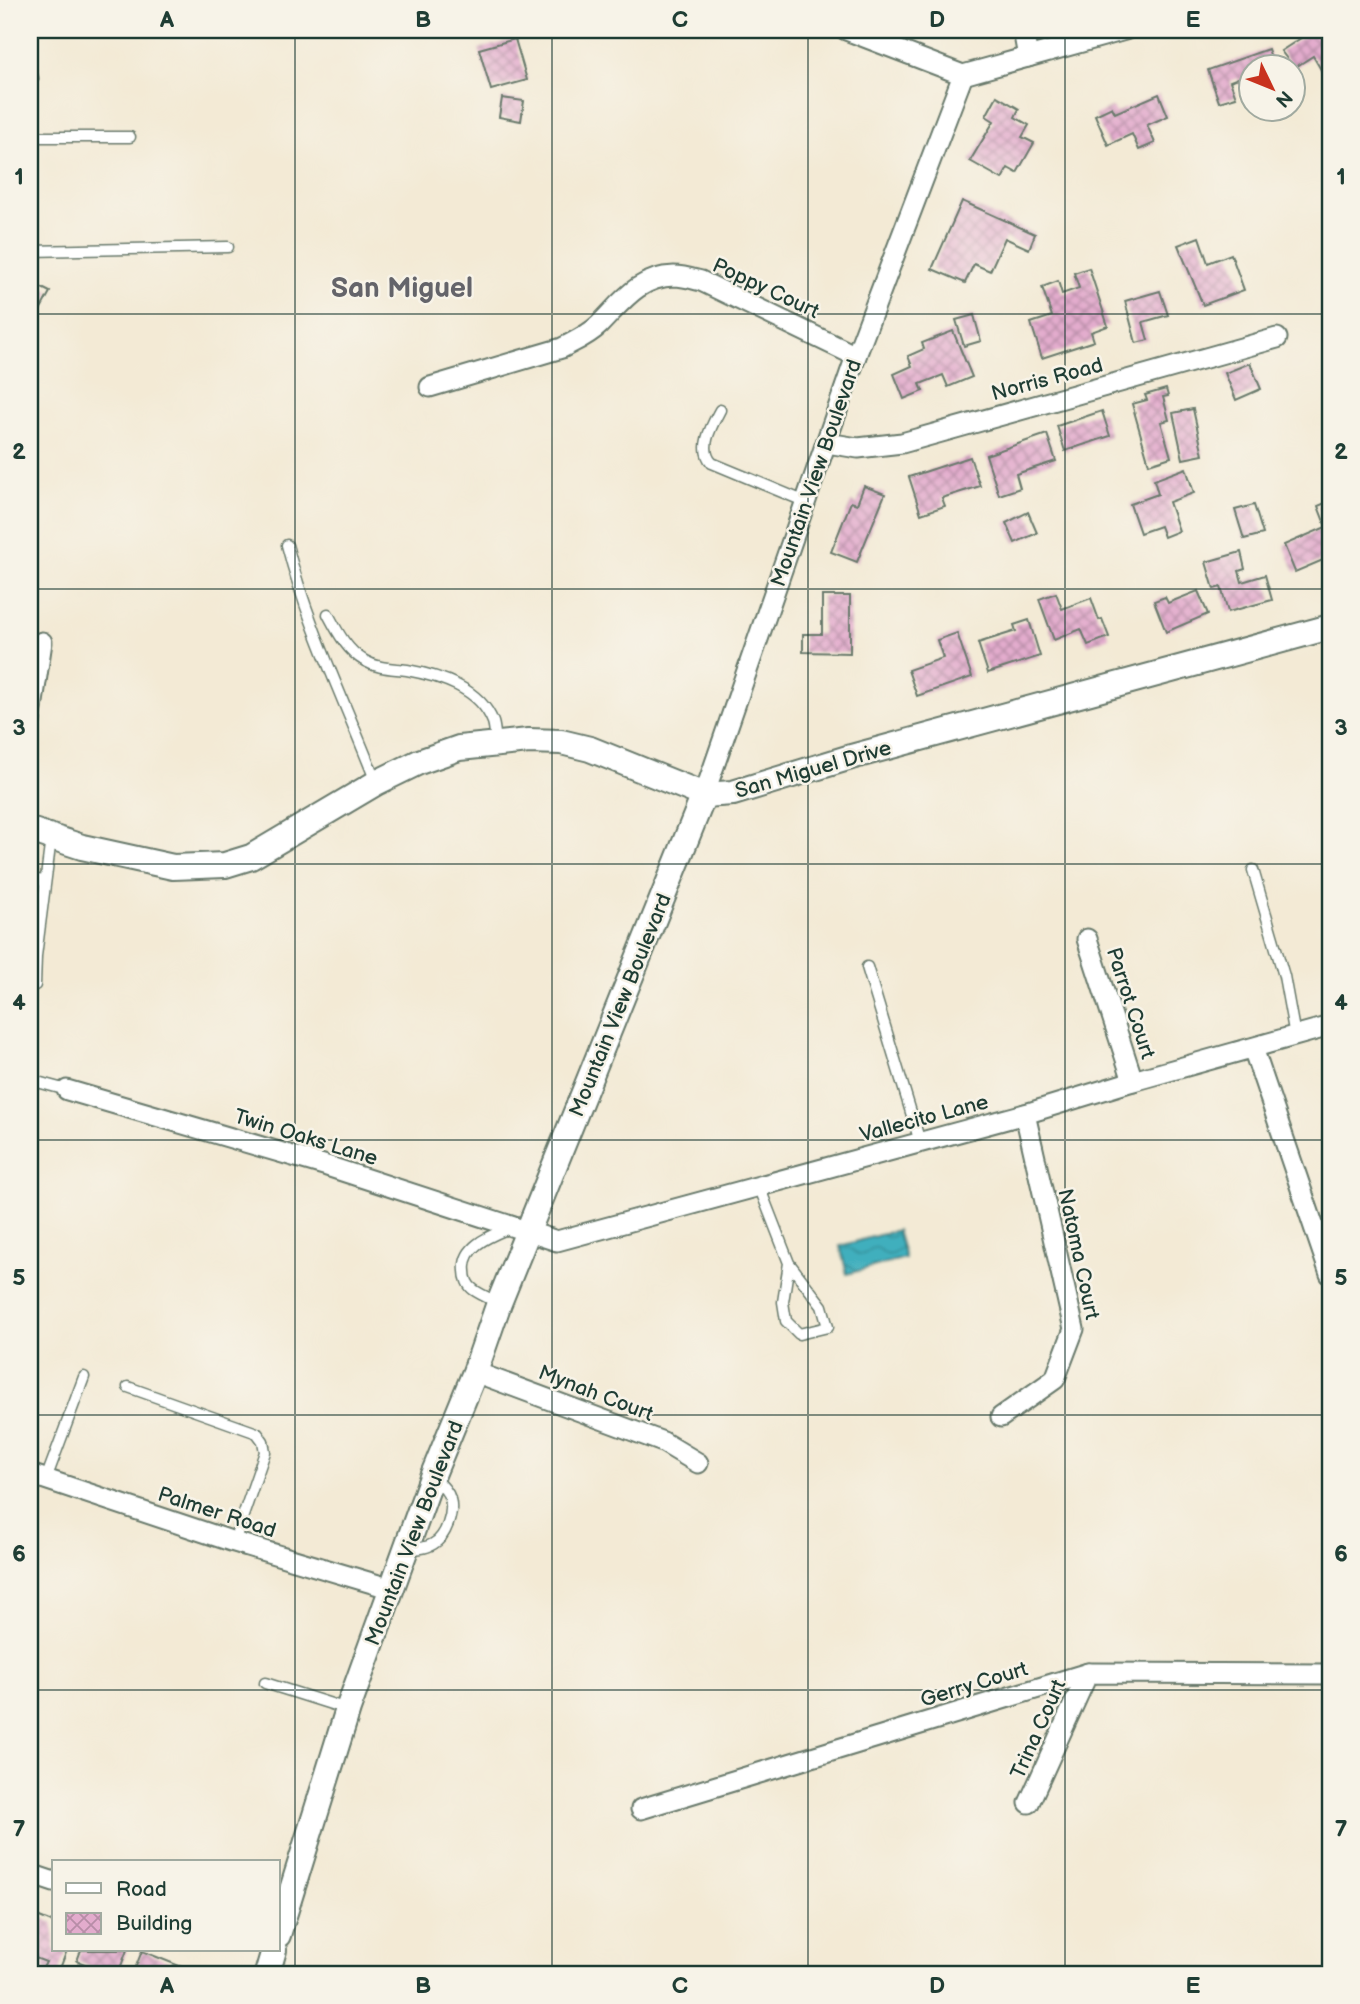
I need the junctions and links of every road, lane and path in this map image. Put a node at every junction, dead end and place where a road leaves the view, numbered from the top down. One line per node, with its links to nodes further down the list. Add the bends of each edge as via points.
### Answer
1 (846, 30): 5 (street)
2 (1023, 30): 4 (street)
3 (1125, 30): 4 (street)
4 (1028, 57): 5 (street)
5 (963, 75): 11 (street, Mountain View Boulevard)
6 (30, 137): 7 (lane)
7 (130, 137)
8 (228, 247): 9 (lane)
9 (30, 251)
10 (1277, 338): 14 (street, Norris Road, via 902,443 858,448)
11 (856, 356): 12 (street, Poppy Court, via 701,281 675,276 640,285 598,326 562,348); 14 (street, Mountain View Boulevard)
12 (430, 387)
13 (720, 410): 15 (lane, via 709,429 708,458 712,463)
14 (827, 443): 15 (street, Mountain View Boulevard)
15 (806, 502): 23 (street, Mountain View Boulevard)
16 (287, 545): 22 (lane, via 297,584)
17 (328, 614): 21 (lane, via 362,660 465,688 493,722)
18 (1330, 627): 23 (street, San Miguel Drive, via 733,793)
19 (42, 642): 20 (street)
20 (30, 722)
21 (496, 744): 22 (street, San Miguel Drive, via 459,748); 23 (street, San Miguel Drive, via 561,742 590,749)
22 (376, 783): 24 (street, San Miguel Drive, via 251,857 225,865 173,867)
23 (704, 796): 40 (street, Mountain View Boulevard)
24 (40, 834): 27 (lane)
25 (1253, 870): 32 (lane, via 1284,976)
26 (30, 879): 27 (lane)
27 (44, 881): 30 (lane)
28 (1087, 939): 35 (street, Parrot Court)
29 (867, 967): 38 (lane)
30 (36, 985)
31 (1330, 1026): 32 (street, Vallecito Lane)
32 (1295, 1036): 33 (street, Vallecito Lane)
33 (1253, 1048): 35 (street, Vallecito Lane); 42 (street)
34 (30, 1080): 36 (lane)
35 (1133, 1081): 37 (street, Vallecito Lane)
36 (67, 1090): 40 (street, Twin Oaks Lane)
37 (1025, 1114): 38 (street, Vallecito Lane); 47 (street, Natoma Court, via 1074,1329 1055,1379)
38 (920, 1142): 39 (street, Vallecito Lane)
39 (759, 1186): 40 (street, Vallecito Lane, via 557,1241); 41 (lane)
40 (521, 1229): 43 (street, Mountain View Boulevard); 43 (lane, via 482,1241 464,1262 472,1289)
41 (789, 1263): 41 (lane, via 822,1306 828,1327 799,1334 786,1321 783,1302)
42 (1330, 1272)
43 (499, 1303): 44 (street, Mountain View Boulevard)
44 (475, 1372): 48 (street, Mynah Court, via 663,1442); 51 (street, Mountain View Boulevard)
45 (84, 1377): 49 (lane)
46 (128, 1387): 50 (lane, via 261,1437 265,1452)
47 (1001, 1417)
48 (698, 1463)
49 (38, 1477): 50 (street, Palmer Road)
50 (234, 1542): 51 (street, Palmer Road)
51 (392, 1589): 55 (street, Mountain View Boulevard)
52 (1088, 1674): 53 (street, Gerry Court); 56 (street, Trina Court); 57 (street, Gerry Court)
53 (1330, 1674)
54 (265, 1683): 55 (lane)
55 (348, 1709): 60 (street, Mountain View Boulevard)
56 (1029, 1803)
57 (641, 1809)
58 (30, 1874): 59 (street)
59 (52, 1881)
60 (280, 1926)

